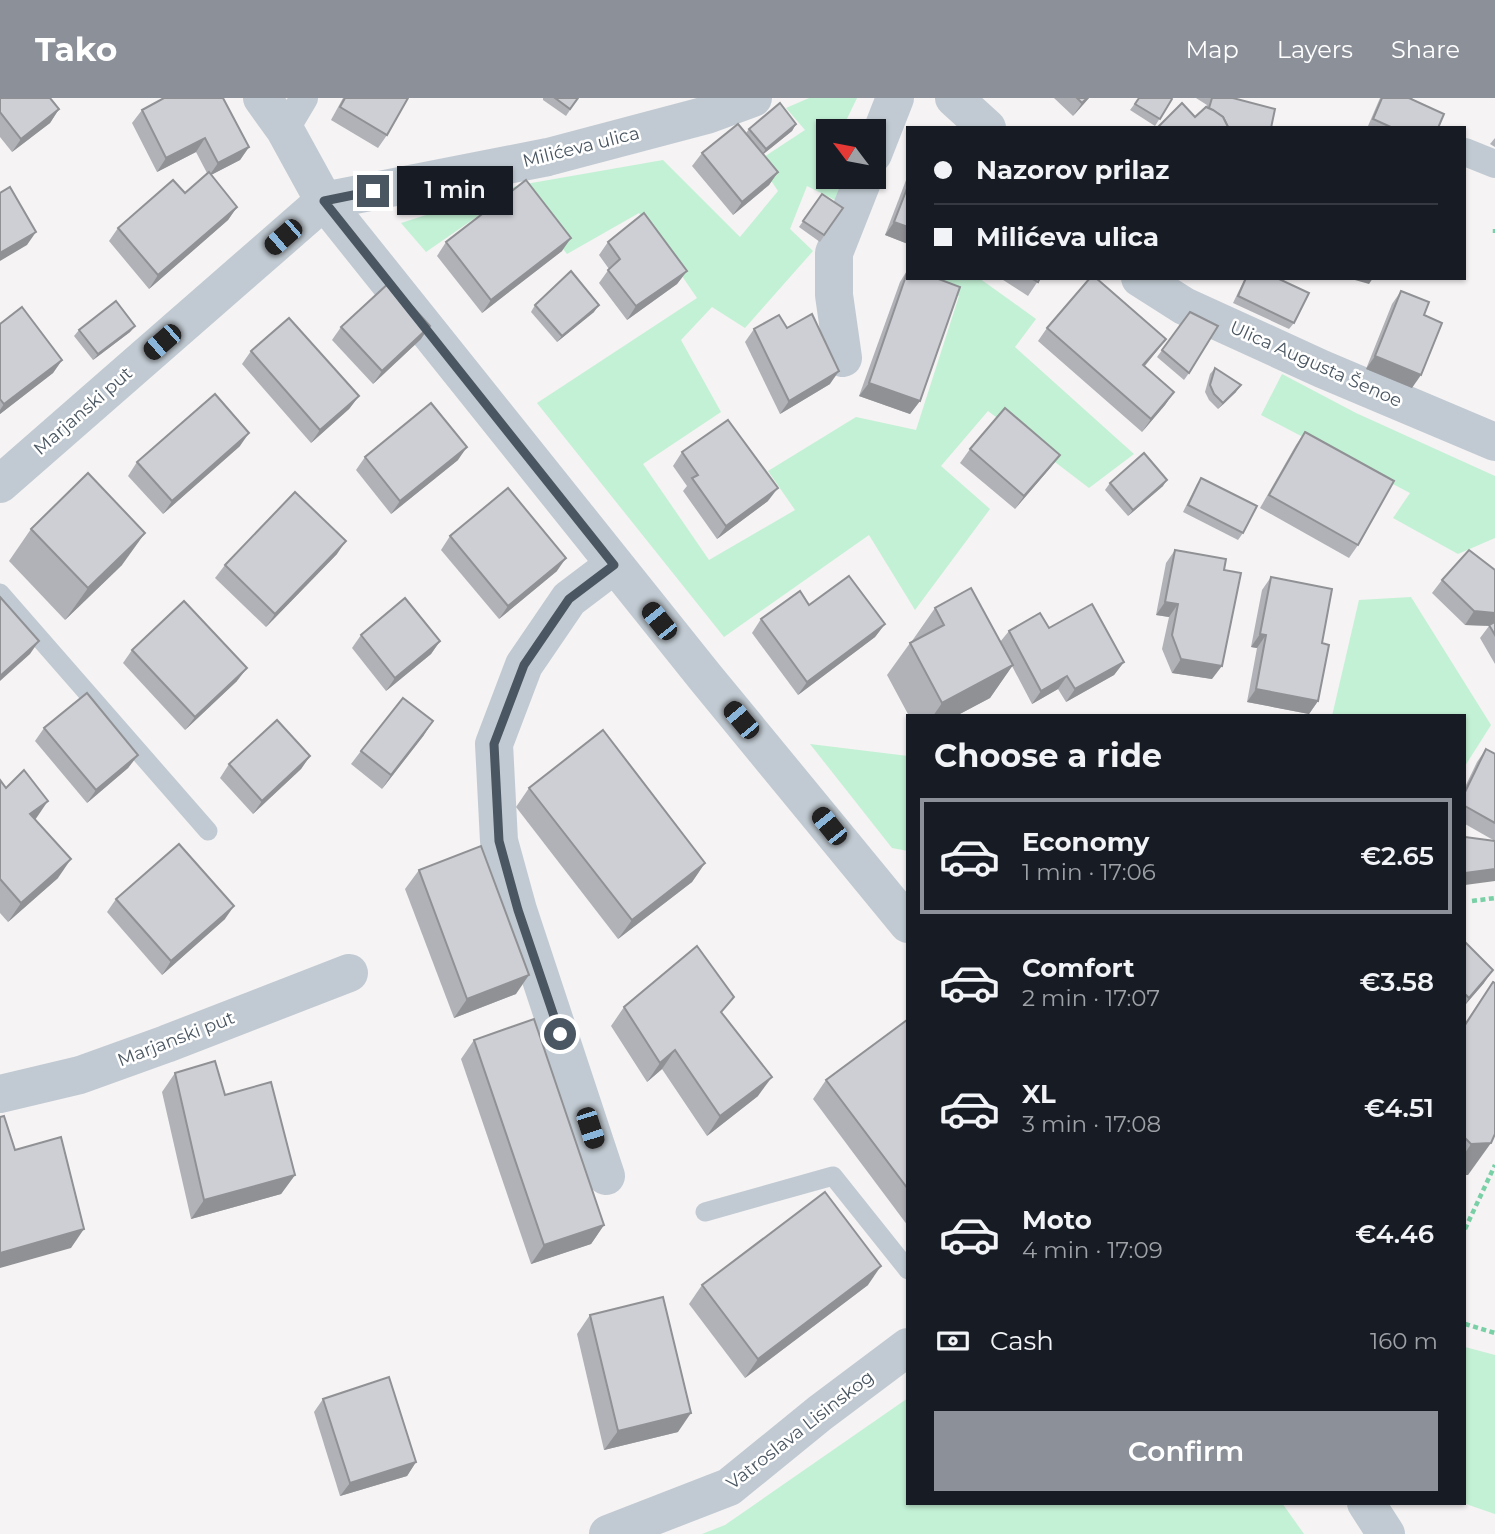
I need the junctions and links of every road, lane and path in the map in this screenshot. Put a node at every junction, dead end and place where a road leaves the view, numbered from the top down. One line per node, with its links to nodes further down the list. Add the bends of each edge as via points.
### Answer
1 (262, 98): 5 (street)
2 (753, 98): 11 (street, Milićeva ulica, via 548,157)
3 (895, 98): 6 (street)
4 (954, 98): 7 (street)
5 (294, 114): 11 (street)
6 (886, 121)
7 (985, 126)
8 (1466, 152): 9 (street)
9 (1495, 164)
10 (859, 189): 13 (street, via 834,253 834,295)
11 (324, 201): 15 (street, Marjanski put); 16 (street)
12 (1143, 280): 14 (street, Ulica Augusta Šenoe, via 1184,306)
13 (843, 358)
14 (1495, 442)
15 (0, 484)
16 (614, 565): 21 (street); 25 (street, via 569,599 524,665 494,744 499,841)
17 (0, 593): 18 (lane)
18 (208, 831)
19 (1495, 898): 20 (path)
20 (1472, 901)
21 (906, 922)
22 (349, 973): 23 (street, Marjanski put, via 92,1070)
23 (0, 1094)
24 (1495, 1165): 27 (path)
25 (606, 1175)
26 (705, 1212): 28 (lane, via 833,1176)
27 (1466, 1227)
28 (906, 1267)
29 (1466, 1324): 30 (path)
30 (1495, 1332)
31 (906, 1348): 33 (street, Vatroslava Lisinskog, via 729,1487)
32 (1367, 1505): 34 (street)
33 (608, 1534)
34 (1385, 1534)

